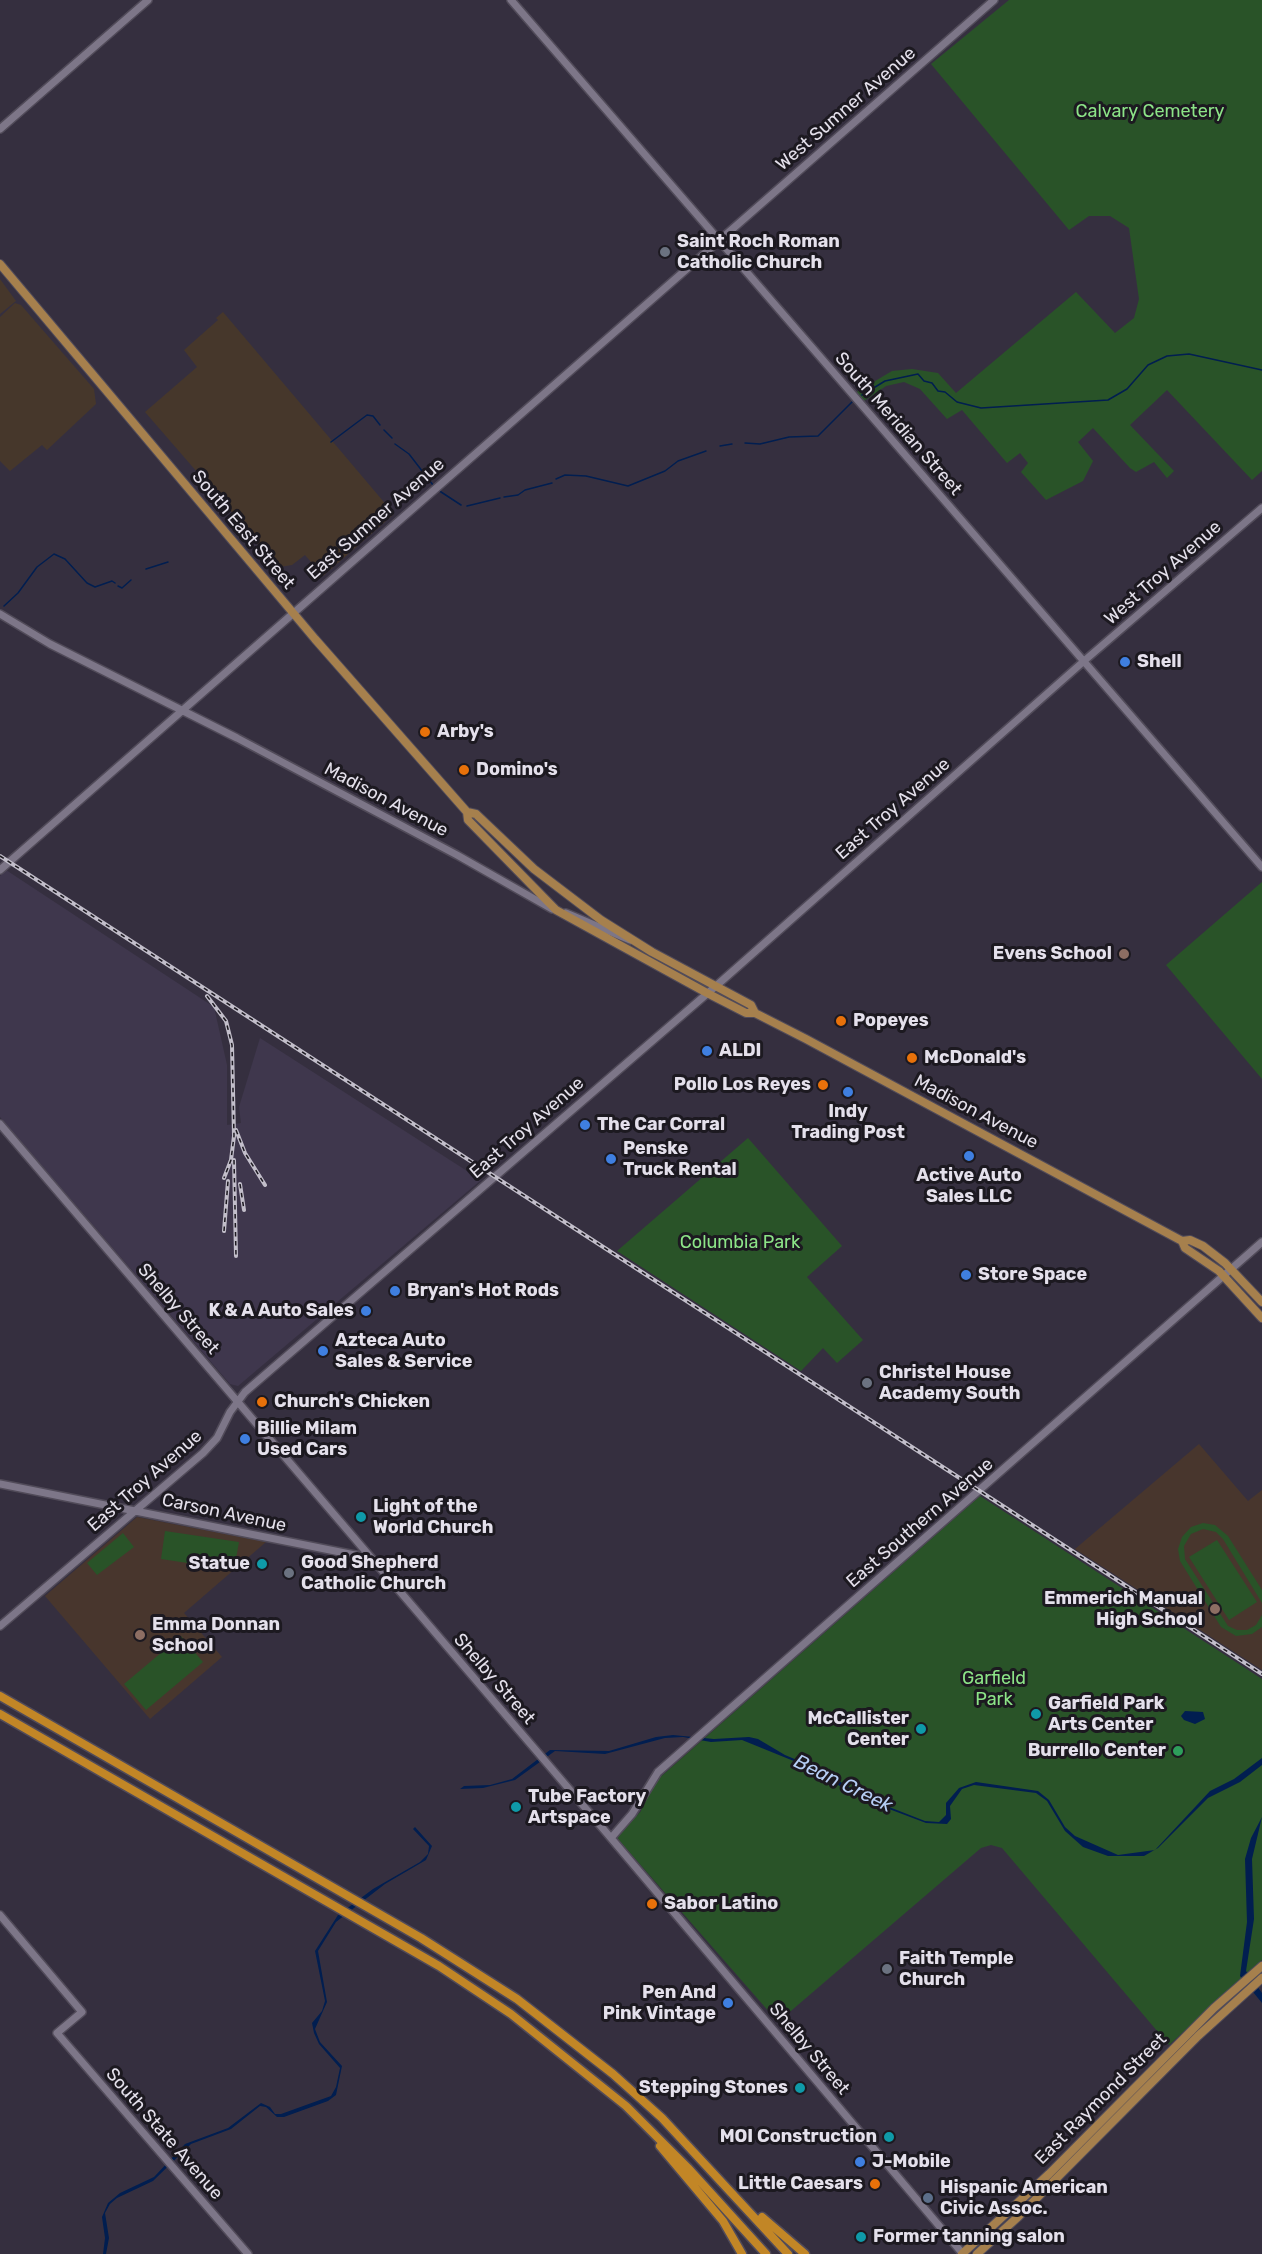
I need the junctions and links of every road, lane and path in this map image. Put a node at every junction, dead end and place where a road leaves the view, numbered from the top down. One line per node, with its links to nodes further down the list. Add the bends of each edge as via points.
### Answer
1 (148, 0): 4 (main road)
2 (510, 0): 5 (main road, South Meridian Street)
3 (994, 0): 5 (main road, West Sumner Avenue)
4 (0, 129)
5 (718, 240): 8 (main road, East Sumner Avenue); 10 (main road, South Meridian Street)
6 (0, 264): 8 (main road, South East Street)
7 (1262, 508): 10 (main road, West Troy Avenue)
8 (292, 612): 11 (main road, East Sumner Avenue); 12 (main road, South East Street)
9 (0, 614): 11 (main road, Madison Avenue)
10 (1084, 661): 13 (main road, South Meridian Street); 18 (main road, East Troy Avenue)
11 (181, 711): 14 (main road, East Sumner Avenue); 15 (main road, Madison Avenue)
12 (467, 812): 15 (main road, South East Street, via 468,820); 17 (main road, South East Street, via 476,814 558,889)
13 (1262, 867)
14 (0, 870)
15 (556, 910): 16 (main road, South East Street); 17 (main road, Madison Avenue)
16 (568, 920): 19 (main road, Madison Avenue)
17 (635, 942): 18 (main road, Madison Avenue)
18 (716, 986): 19 (main road, East Troy Avenue); 20 (main road, Madison Avenue, via 751,1005)
19 (707, 993): 20 (main road, Madison Avenue, via 746,1013); 28 (main road, East Troy Avenue)
20 (755, 1013): 22 (main road, Madison Avenue)
21 (0, 1125): 28 (main road, Shelby Street)
22 (1182, 1241): 24 (main road, Madison Avenue, via 1203,1246); 25 (main road, Madison Avenue, via 1185,1248)
23 (1262, 1242): 24 (main road, East Southern Avenue)
24 (1232, 1269): 25 (main road, East Southern Avenue); 26 (main road, Madison Avenue)
25 (1224, 1276): 27 (main road, Madison Avenue); 35 (main road, East Southern Avenue, via 691,1743 654,1777 632,1814)
26 (1262, 1302)
27 (1262, 1318)
28 (237, 1402): 30 (main road, East Troy Avenue, via 211,1445); 31 (main road, Shelby Street)
29 (0, 1484): 30 (main road, Carson Avenue)
30 (136, 1510): 31 (main road, Carson Avenue); 32 (main road, East Troy Avenue)
31 (370, 1558): 35 (main road, Shelby Street)
32 (0, 1626)
33 (0, 1696): 40 (highway, via 475,1970 567,2036 641,2099)
34 (0, 1714): 39 (highway, via 462,1981 541,2036 626,2106)
35 (611, 1838): 46 (main road, Shelby Street)
36 (0, 1915): 41 (main road, South State Avenue, via 82,2012 57,2033)
37 (1261, 1967): 46 (main road, East Raymond Street)
38 (1262, 1978): 47 (main road, East Raymond Street)
39 (685, 2170): 42 (highway, via 726,2224); 43 (highway)
40 (714, 2172): 44 (highway); 45 (highway)
41 (248, 2254)
42 (742, 2254)
43 (766, 2254)
44 (788, 2254)
45 (804, 2254)
46 (962, 2254)
47 (977, 2254)

